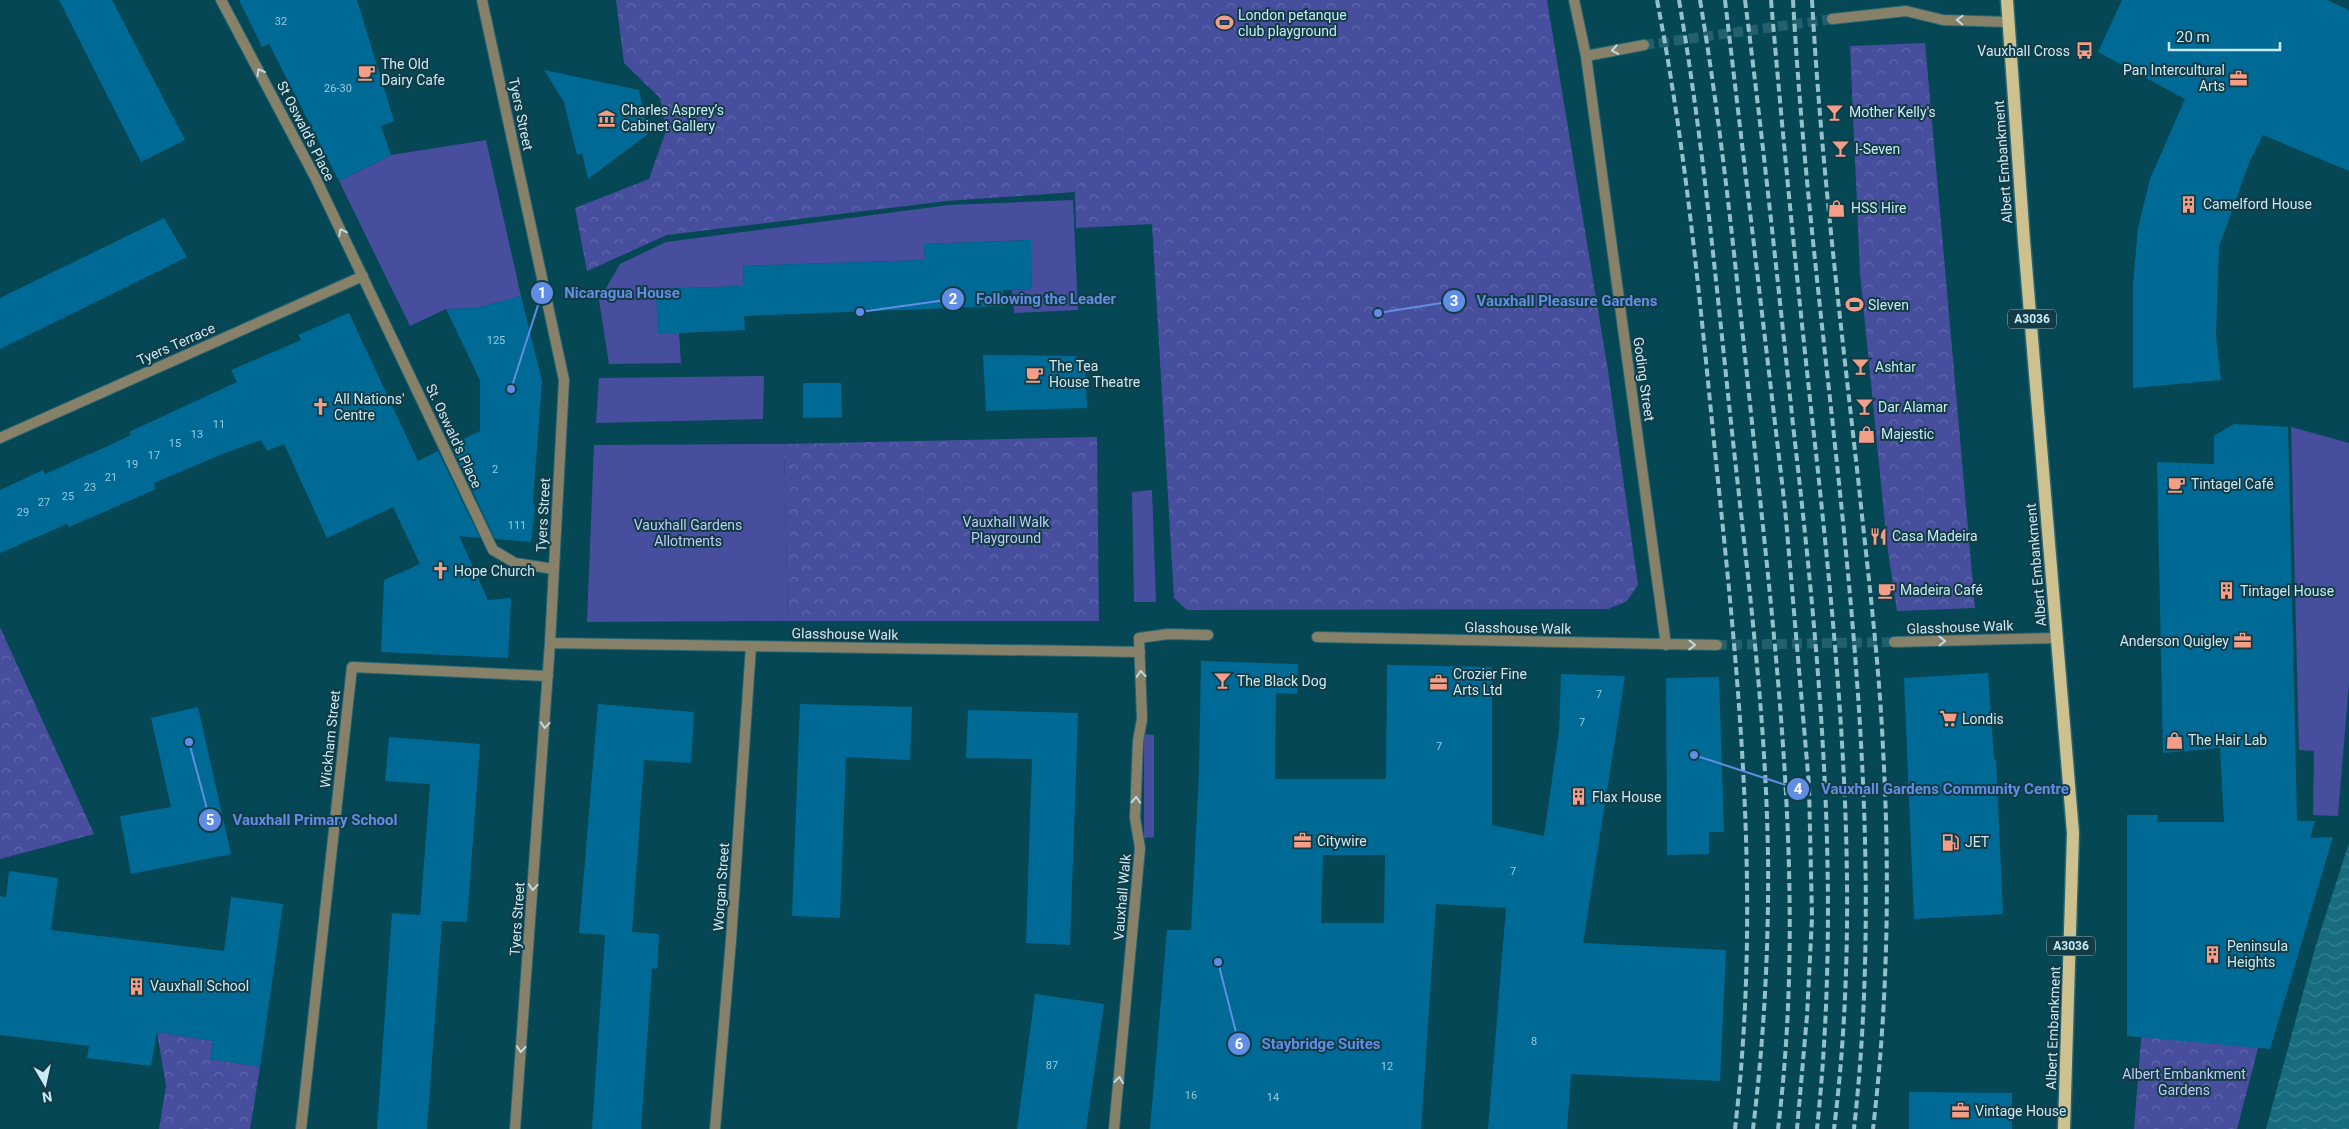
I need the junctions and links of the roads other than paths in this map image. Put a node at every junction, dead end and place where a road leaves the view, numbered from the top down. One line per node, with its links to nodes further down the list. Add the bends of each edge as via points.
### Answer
1 (221, 0): 9 (street, St Oswald's Place, one-way to 1, via 294,135)
2 (482, 0): 11 (street, Tyers Street, via 564,380)
3 (1574, 0): 8 (street, Goding Street)
4 (2007, 0): 6 (main road, Albert Embankment / A3036)
5 (1832, 19): 6 (street, one-way to 5, via 1943,20 1906,11)
6 (2008, 22): 14 (main road, Albert Embankment / A3036)
7 (1644, 45): 8 (street, one-way to 8)
8 (1586, 56): 17 (street, Goding Street)
9 (363, 276): 10 (street, Tyers Terrace); 11 (street, St. Oswald's Place, via 492,550 515,563)
10 (0, 438)
11 (554, 568): 16 (street, Tyers Street)
12 (1208, 635): 20 (street, Vauxhall Walk, via 1168,634 1139,638)
13 (1317, 637): 17 (street, Glasshouse Walk)
14 (2057, 638): 15 (street, Glasshouse Walk, one-way to 14); 26 (main road, Albert Embankment / A3036, via 2073,833)
15 (1894, 642)
16 (550, 643): 19 (street, Glasshouse Walk); 21 (street, Tyers Street)
17 (1666, 645): 18 (street, Glasshouse Walk, one-way to 18)
18 (1718, 645)
19 (751, 646): 20 (street, Glasshouse Walk); 24 (street, Worgan Street)
20 (1140, 652): 25 (street, Vauxhall Walk, one-way to 20, via 1140,848 1135,818 1142,719)
21 (548, 676): 22 (street, Wickham Street, via 352,667); 23 (street, Tyers Street, one-way to 23)
22 (301, 1129)
23 (515, 1129)
24 (715, 1129)
25 (1114, 1129)
26 (2064, 1129)

